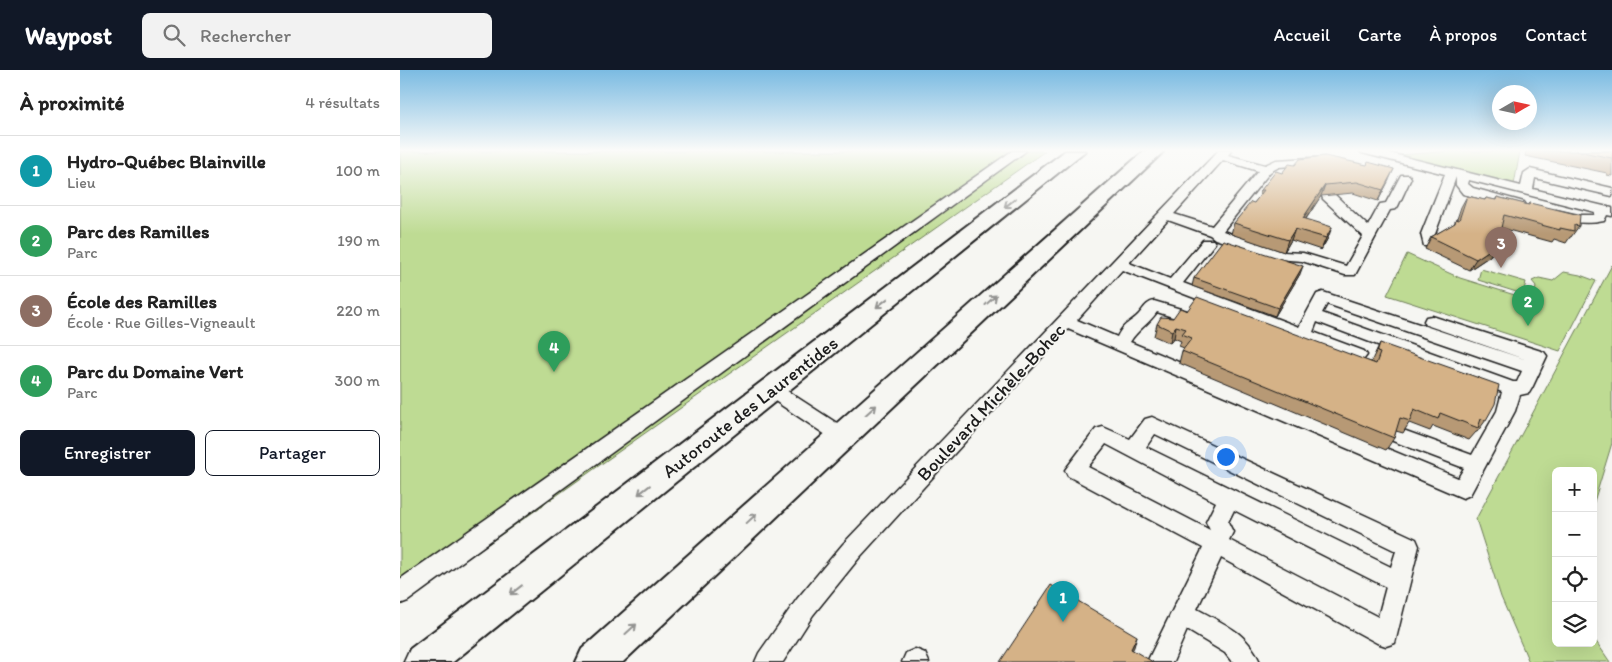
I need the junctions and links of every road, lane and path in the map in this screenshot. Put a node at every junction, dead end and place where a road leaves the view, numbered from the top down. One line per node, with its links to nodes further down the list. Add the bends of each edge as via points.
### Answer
1 (981, 179): 37 (street)
2 (1041, 179): 29 (highway, Autoroute des Laurentides, one-way to 29)
3 (1125, 179): 31 (highway, one-way to 3)
4 (1200, 179): 16 (street, Boulevard Michèle-Bohec)
5 (1258, 179): 18 (street)
6 (1400, 179): 17 (street, via 1391,206 1385,207)
7 (1456, 179): 19 (street, via 1428,234)
8 (1460, 179): 15 (street, via 1468,191 1537,210 1586,220 1599,218)
9 (1477, 179): 12 (street)
10 (1529, 179): 12 (street)
11 (1554, 179): 13 (street)
12 (1526, 191): 15 (street)
13 (1612, 192): 15 (street)
14 (1328, 196): 17 (street)
15 (1608, 211)
16 (1165, 215): 18 (street); 20 (street, Boulevard Michèle-Bohec)
17 (1370, 235): 18 (street, via 1350,272 1303,257 1282,256 1220,236)
18 (1212, 237): 21 (street)
19 (1429, 243)
20 (1120, 264): 21 (street); 24 (street, Boulevard Michèle-Bohec)
21 (1173, 285): 25 (street)
22 (1313, 315): 25 (street); 28 (street); 28 (street, via 1323,297 1532,368 1524,388)
23 (1188, 317): 26 (street, via 1154,306 1143,320 1130,328)
24 (1066, 322): 26 (street); 41 (street, Boulevard Michèle-Bohec, via 851,551 805,607)
25 (1303, 334): 27 (street)
26 (1120, 345): 33 (street, via 1464,489)
27 (1358, 355)
28 (1512, 388): 33 (street, via 1506,411)
29 (772, 390): 31 (street); 39 (highway, Autoroute des Laurentides, one-way to 39)
30 (1392, 432): 33 (street)
31 (842, 436): 40 (highway, one-way to 31)
32 (1134, 449): 34 (street); 35 (street, via 1103,434 1075,470); 36 (street, via 1152,424 1408,546)
33 (1477, 465)
34 (1229, 498): 35 (street, via 1217,522 1222,532); 36 (street)
35 (1216, 545): 36 (street, via 1386,634); 38 (street)
36 (1399, 582)
37 (400, 593)
38 (1182, 614): 42 (street); 43 (street, via 1234,644)
39 (423, 662)
40 (596, 662)
41 (768, 662)
42 (1160, 662)
43 (1247, 662)

